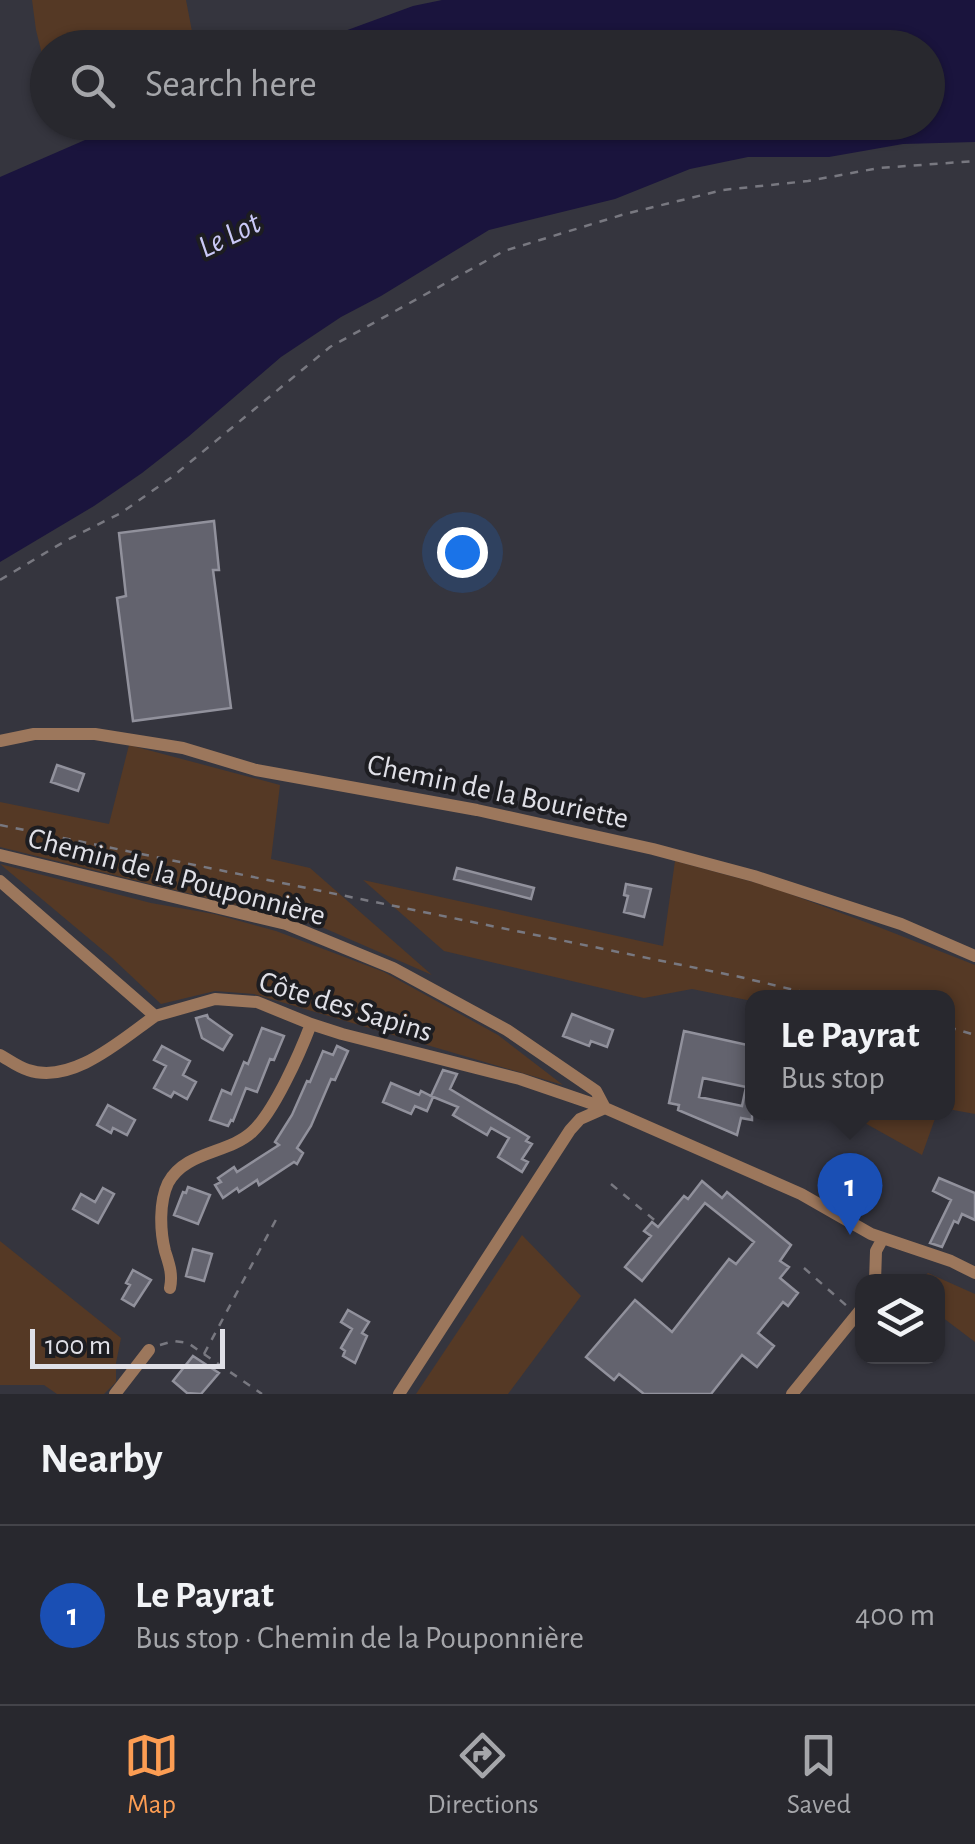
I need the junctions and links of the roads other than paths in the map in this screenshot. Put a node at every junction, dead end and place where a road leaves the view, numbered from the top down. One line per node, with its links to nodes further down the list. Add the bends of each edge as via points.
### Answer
1 (0, 741): 4 (street, Chemin de la Bouriette, via 95,734 477,810 754,876)
2 (0, 855): 8 (street, Chemin de la Pouponnière, via 286,924 393,968 507,1030 596,1091)
3 (4, 890): 5 (street)
4 (975, 956)
5 (154, 1016): 6 (street, Côte des Sapins, via 236,999); 7 (street, via 90,1062 64,1070 25,1070)
6 (311, 1024): 8 (street, Côte des Sapins); 12 (street, via 253,1131 188,1163 167,1185 162,1238)
7 (0, 1055)
8 (605, 1108): 9 (street, Chemin de la Pouponnière, via 801,1194); 16 (street, via 570,1130)
9 (883, 1238): 10 (street, Chemin de la Pouponnière); 11 (street)
10 (975, 1273)
11 (875, 1274)
12 (170, 1288)
13 (855, 1318): 17 (street)
14 (150, 1350): 15 (street)
15 (115, 1394)
16 (399, 1394)
17 (792, 1394)

